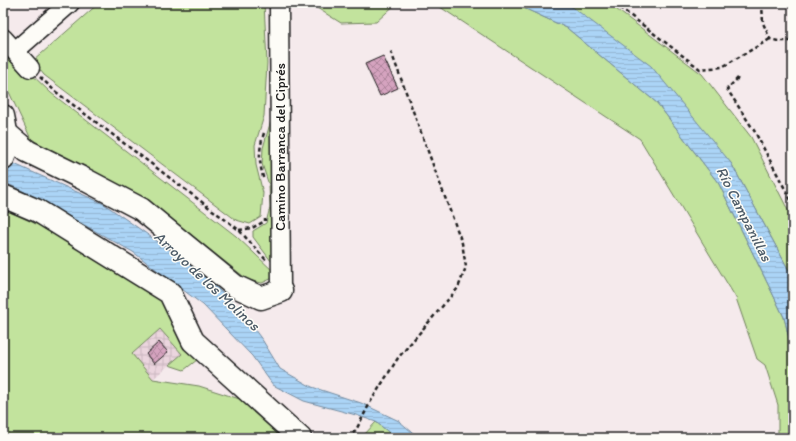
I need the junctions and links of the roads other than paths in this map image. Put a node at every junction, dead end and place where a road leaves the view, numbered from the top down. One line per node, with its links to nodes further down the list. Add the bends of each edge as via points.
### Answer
1 (70, 3): 3 (street)
2 (279, 3): 8 (street, Camino Barranca del Ciprés)
3 (9, 45): 4 (street)
4 (30, 68)
5 (5, 125): 6 (main road); 8 (main road, via 26,151 141,210 235,286 261,298)
6 (3, 159)
7 (3, 196): 9 (main road, via 38,211 170,293 193,341)
8 (281, 282)
9 (300, 438)

